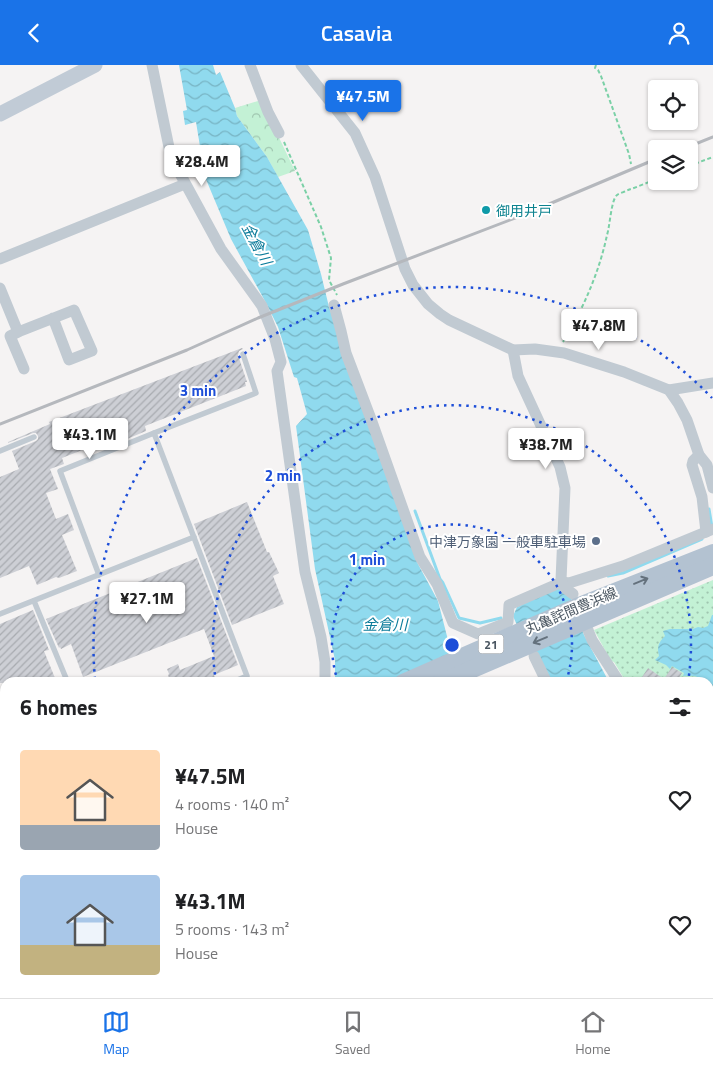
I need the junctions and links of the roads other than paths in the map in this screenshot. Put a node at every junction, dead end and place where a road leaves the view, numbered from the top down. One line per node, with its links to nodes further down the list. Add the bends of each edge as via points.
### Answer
1 (95, 65): 5 (street)
2 (152, 65): 7 (street, via 171,157)
3 (250, 65): 6 (street)
4 (301, 65): 13 (street, via 355,133 375,177 413,285 440,314)
5 (0, 114)
6 (279, 133)
7 (186, 185): 8 (street); 35 (street, via 221,249 262,306 275,339 281,362 277,371 305,572 321,637)
8 (0, 259)
9 (0, 288): 12 (street)
10 (336, 302): 29 (street, via 346,353 420,557 437,584 453,623 478,634 508,622 509,605)
11 (53, 318): 12 (street)
12 (18, 332): 15 (street, via 10,336)
13 (513, 350): 17 (street, via 564,353); 29 (street, via 518,376 560,467 565,488 561,580)
14 (243, 354): 18 (lane, via 256,393)
15 (24, 369)
16 (713, 383): 17 (street)
17 (669, 390): 21 (street, via 688,419)
18 (154, 433): 24 (lane); 28 (lane, via 60,471)
19 (34, 437): 20 (lane)
20 (0, 451)
21 (705, 462): 22 (street); 23 (street, via 693,461 692,465)
22 (713, 489)
23 (709, 531): 25 (street)
24 (194, 537): 28 (lane); 34 (lane, via 247,676)
25 (696, 548): 26 (main road, 丸亀詫間豊浜線 / 21)
26 (672, 555): 29 (main road, 丸亀詫間豊浜線 / 21, one-way to 26); 29 (street, via 569,583)
27 (713, 566): 29 (main road, 丸亀詫間豊浜線 / 21)
28 (99, 575): 30 (lane)
29 (572, 597): 36 (main road, 丸亀詫間豊浜線 / 21); 37 (main road, 21, one-way to 37); 39 (street, via 592,640)
30 (34, 601): 31 (lane); 33 (lane)
31 (0, 614)
32 (534, 656): 38 (street)
33 (66, 677)
34 (245, 677)
35 (325, 677)
36 (415, 677)
37 (449, 677)
38 (544, 677)
39 (616, 677)

